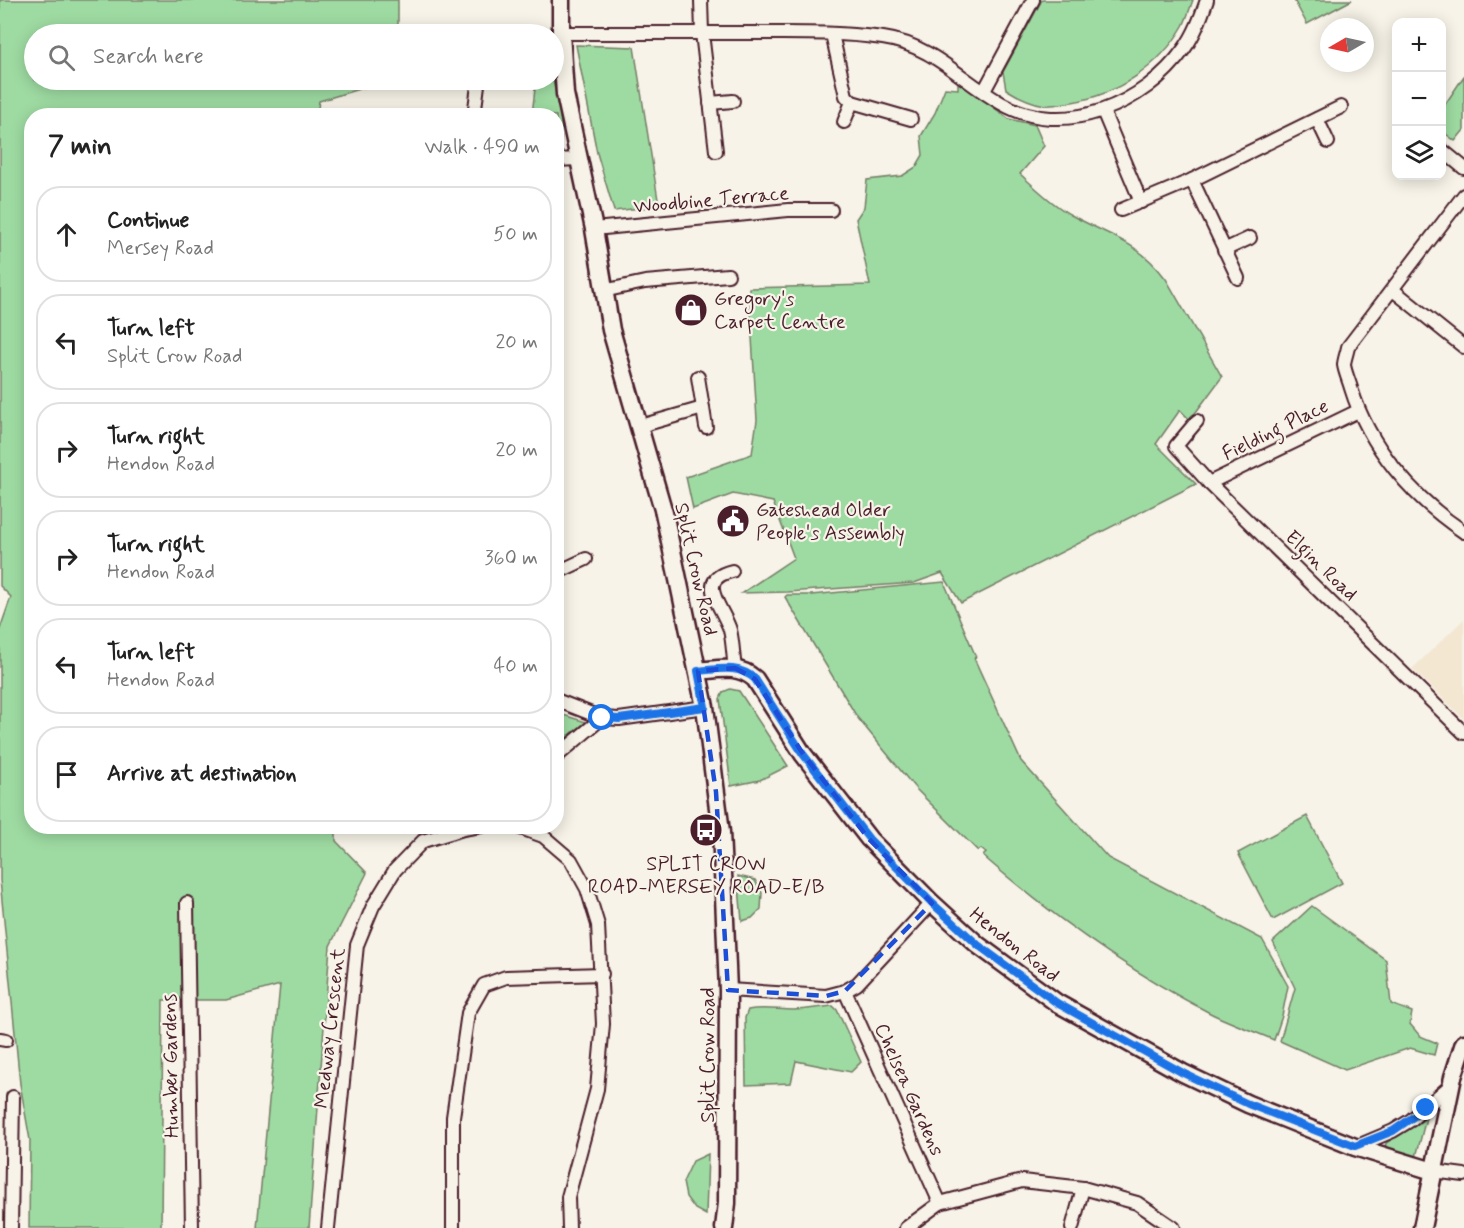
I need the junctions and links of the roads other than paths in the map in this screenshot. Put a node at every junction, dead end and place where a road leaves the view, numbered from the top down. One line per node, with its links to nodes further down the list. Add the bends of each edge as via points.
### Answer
1 (561, 0): 5 (street, Split Crow Road)
2 (702, 0): 7 (street)
3 (1033, 0): 11 (street)
4 (1207, 0): 17 (street, via 1196,29 1169,68 1148,87)
5 (561, 24)
6 (564, 33): 7 (street)
7 (702, 33): 8 (street); 14 (street)
8 (832, 34): 11 (street, via 886,38 923,51); 13 (street, via 843,88)
9 (564, 79): 24 (street, Split Crow Road)
10 (477, 90): 16 (street)
11 (984, 91): 17 (street, via 1001,104 1052,118)
12 (733, 101): 14 (street)
13 (852, 102): 18 (street); 20 (street)
14 (710, 103): 22 (street)
15 (1341, 107): 19 (street)
16 (475, 108)
17 (1103, 111): 29 (street)
18 (911, 119)
19 (1317, 119): 21 (street); 27 (street)
20 (844, 122)
21 (1328, 142)
22 (716, 151)
23 (1446, 153): 26 (street)
24 (579, 159): 25 (street); 32 (street, Split Crow Road)
25 (564, 160)
26 (1464, 168)
27 (1191, 180): 29 (street); 34 (street)
28 (1464, 195): 37 (street)
29 (1141, 202): 31 (street)
30 (831, 210): 32 (street, Woodbine Terrace, via 788,210)
31 (1121, 210)
32 (594, 230): 38 (street, Split Crow Road)
33 (1250, 238): 34 (street)
34 (1224, 250): 36 (street)
35 (728, 275): 38 (street, via 645,282)
36 (1238, 278)
37 (1393, 290): 39 (street); 42 (street, via 1348,347 1344,366)
38 (603, 291): 44 (street, Split Crow Road)
39 (1464, 347)
40 (698, 377): 41 (street)
41 (703, 408): 44 (street); 45 (street)
42 (1358, 411): 46 (street, Fielding Place); 47 (street, via 1404,480 1422,500)
43 (1197, 422): 46 (street, Elgin Road, via 1176,446)
44 (640, 426): 52 (street, Split Crow Road, via 664,513)
45 (706, 427)
46 (1209, 483): 56 (street, Elgin Road)
47 (1464, 532)
48 (586, 559): 49 (street)
49 (564, 569)
50 (732, 571): 51 (street, via 720,574 714,581 713,592 730,631)
51 (735, 668): 52 (street); 61 (street, Hendon Road, via 755,679 803,754 869,839)
52 (698, 671): 54 (street, Split Crow Road)
53 (564, 703): 55 (street)
54 (705, 707): 55 (street); 63 (street, Split Crow Road, via 721,832)
55 (602, 718): 57 (street)
56 (1464, 733)
57 (564, 750)
58 (446, 834): 75 (street, Medway Crescent, via 423,841 395,870 373,906 357,945)
59 (538, 834): 62 (street, via 571,860 587,889 598,925)
60 (187, 903): 74 (street, Humber Gardens)
61 (932, 903): 64 (street, via 857,984); 68 (street, Hendon Road, via 978,945 1057,1003 1183,1073 1248,1104)
62 (602, 974): 76 (street, via 506,977 484,986 468,1013 453,1117); 77 (street, via 603,1024 597,1089 568,1197)
63 (728, 990): 64 (street, via 826,996); 78 (street, Split Crow Road, via 728,1203)
64 (845, 990): 72 (street, Chelsea Gardens)
65 (1464, 1043): 66 (street)
66 (1451, 1085): 68 (street, via 1412,1120); 69 (street)
67 (13, 1097): 73 (street)
68 (1355, 1146): 69 (street, Hendon Road)
69 (1433, 1172): 70 (street); 82 (street)
70 (1464, 1175)
71 (1083, 1188): 72 (street, via 1022,1181); 80 (street); 81 (street, via 1137,1203)
72 (940, 1203): 79 (street)
73 (11, 1228)
74 (192, 1228)
75 (328, 1228)
76 (453, 1228)
77 (569, 1228)
78 (724, 1228)
79 (906, 1228)
80 (1072, 1228)
81 (1174, 1228)
82 (1422, 1228)

